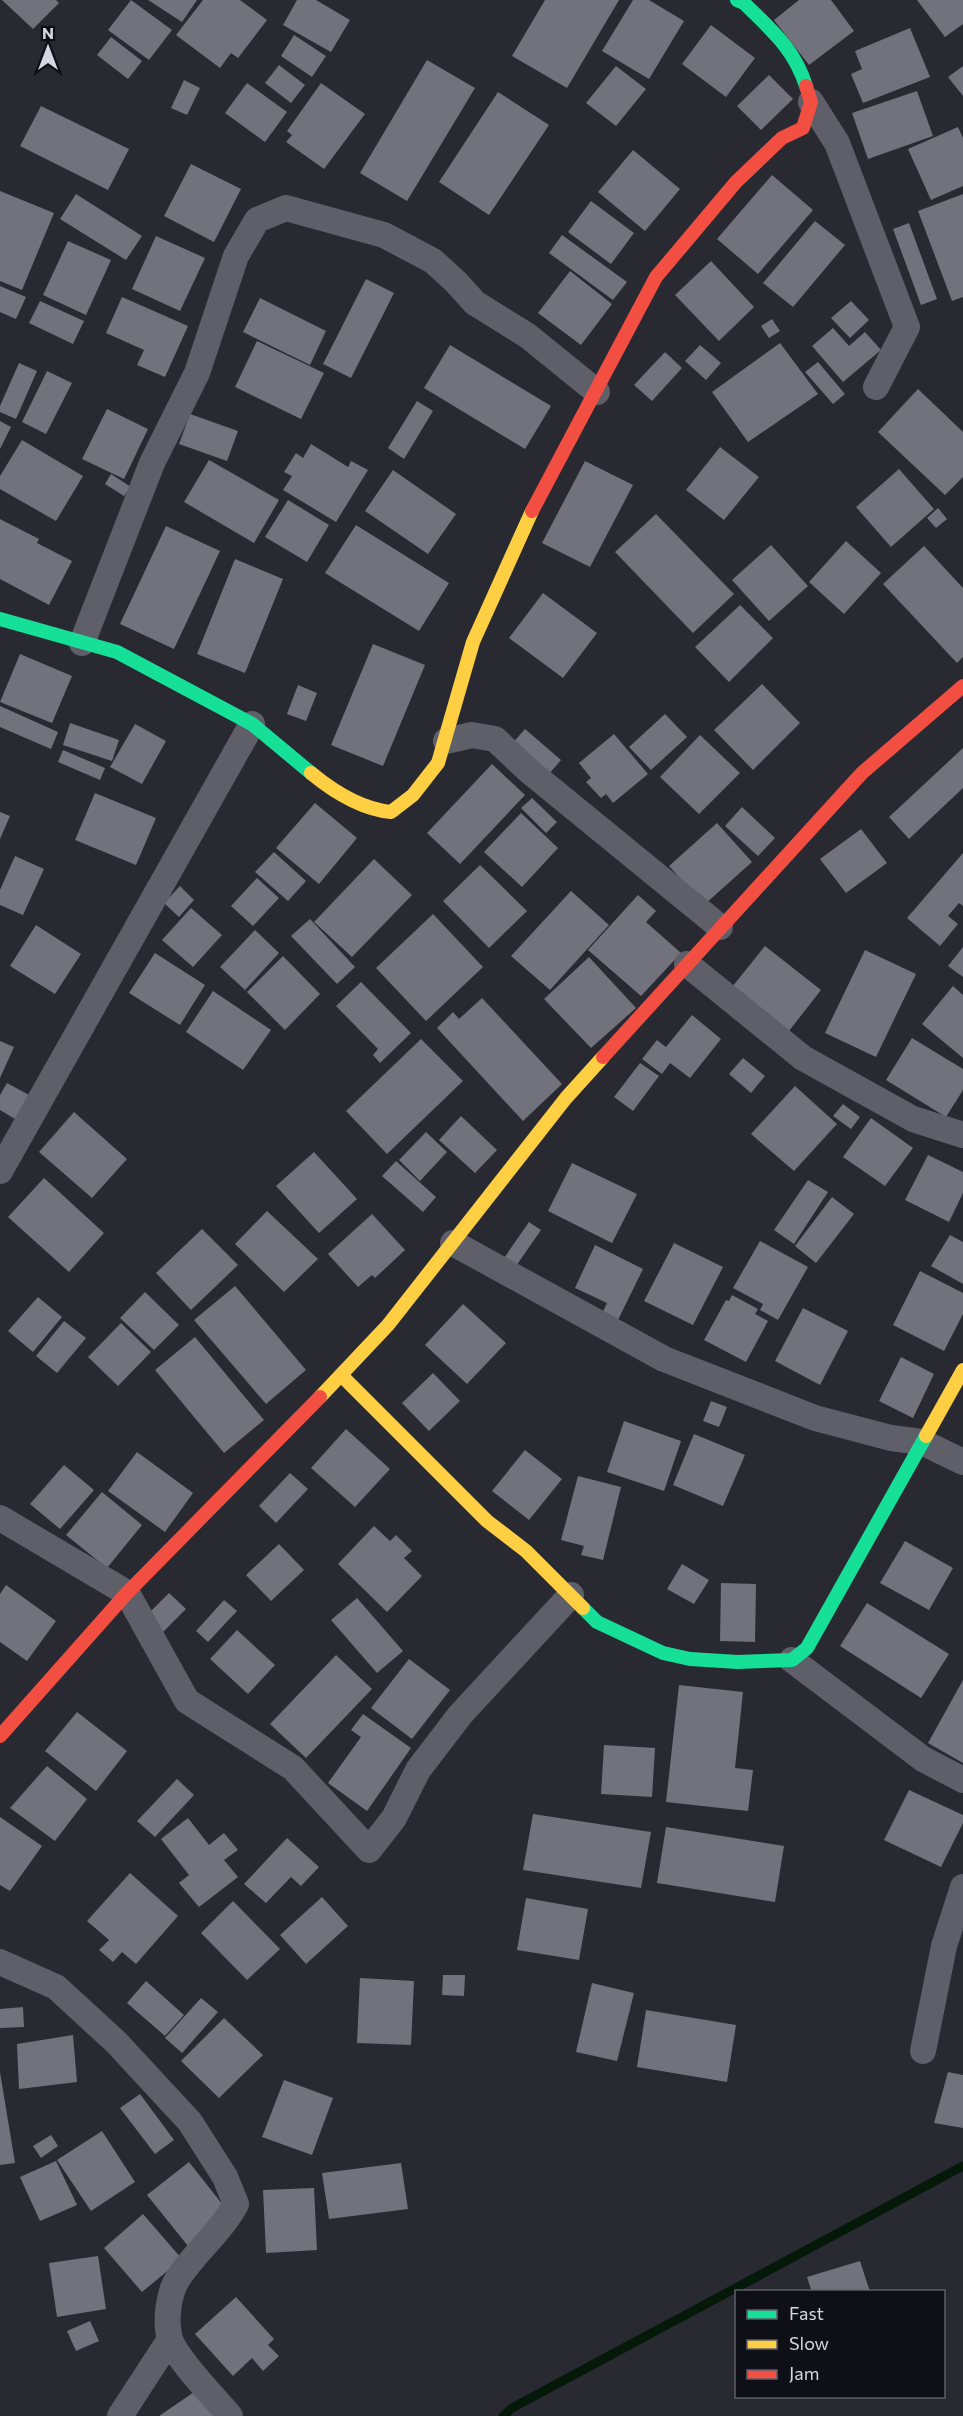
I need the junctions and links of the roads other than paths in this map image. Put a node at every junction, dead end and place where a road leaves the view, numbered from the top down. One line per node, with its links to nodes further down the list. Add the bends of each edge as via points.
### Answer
1 (737, 0): 2 (street, via 786,44 800,66)
2 (811, 102): 3 (street, via 837,143 907,327); 4 (street, via 803,128 782,138 736,182 656,277)
3 (876, 387)
4 (597, 392): 6 (street, via 528,336 475,303 433,261 384,235 286,208 257,220 236,256 197,372 152,463); 8 (street, via 536,503 473,642)
5 (0, 619): 6 (street)
6 (82, 643): 9 (street, via 117,652)
7 (963, 686): 12 (street, via 862,773)
8 (453, 713): 10 (street); 11 (street)
9 (252, 724): 11 (street, via 329,788 372,810 391,812 413,795 438,763); 15 (street)
10 (472, 735): 11 (street); 12 (street, via 495,739)
11 (446, 741)
12 (720, 927): 13 (street)
13 (687, 964): 14 (street, via 803,1058 913,1119); 16 (street, via 566,1098)
14 (963, 1136)
15 (0, 1171)
16 (453, 1243): 18 (street, via 388,1325); 19 (street, via 664,1359 815,1418)
17 (963, 1370): 19 (street)
18 (341, 1375): 22 (street); 23 (street, via 487,1521 526,1551)
19 (922, 1442): 20 (street); 24 (street, via 807,1648)
20 (963, 1462)
21 (0, 1518): 22 (street)
22 (127, 1593): 23 (street, via 188,1701 293,1768 369,1850 394,1818 418,1770 460,1715); 25 (street)
23 (571, 1595): 24 (street, via 597,1622 663,1653 705,1661)
24 (792, 1660): 26 (street, via 923,1759)
25 (0, 1736)
26 (963, 1780)
27 (963, 1887): 29 (street, via 944,1946)
28 (0, 1962): 30 (street, via 56,1987 116,2042 190,2122 225,2177 236,2204 177,2279 168,2300)
29 (923, 2051)
30 (170, 2339): 31 (street); 32 (street)
31 (120, 2416)
32 (230, 2416)

